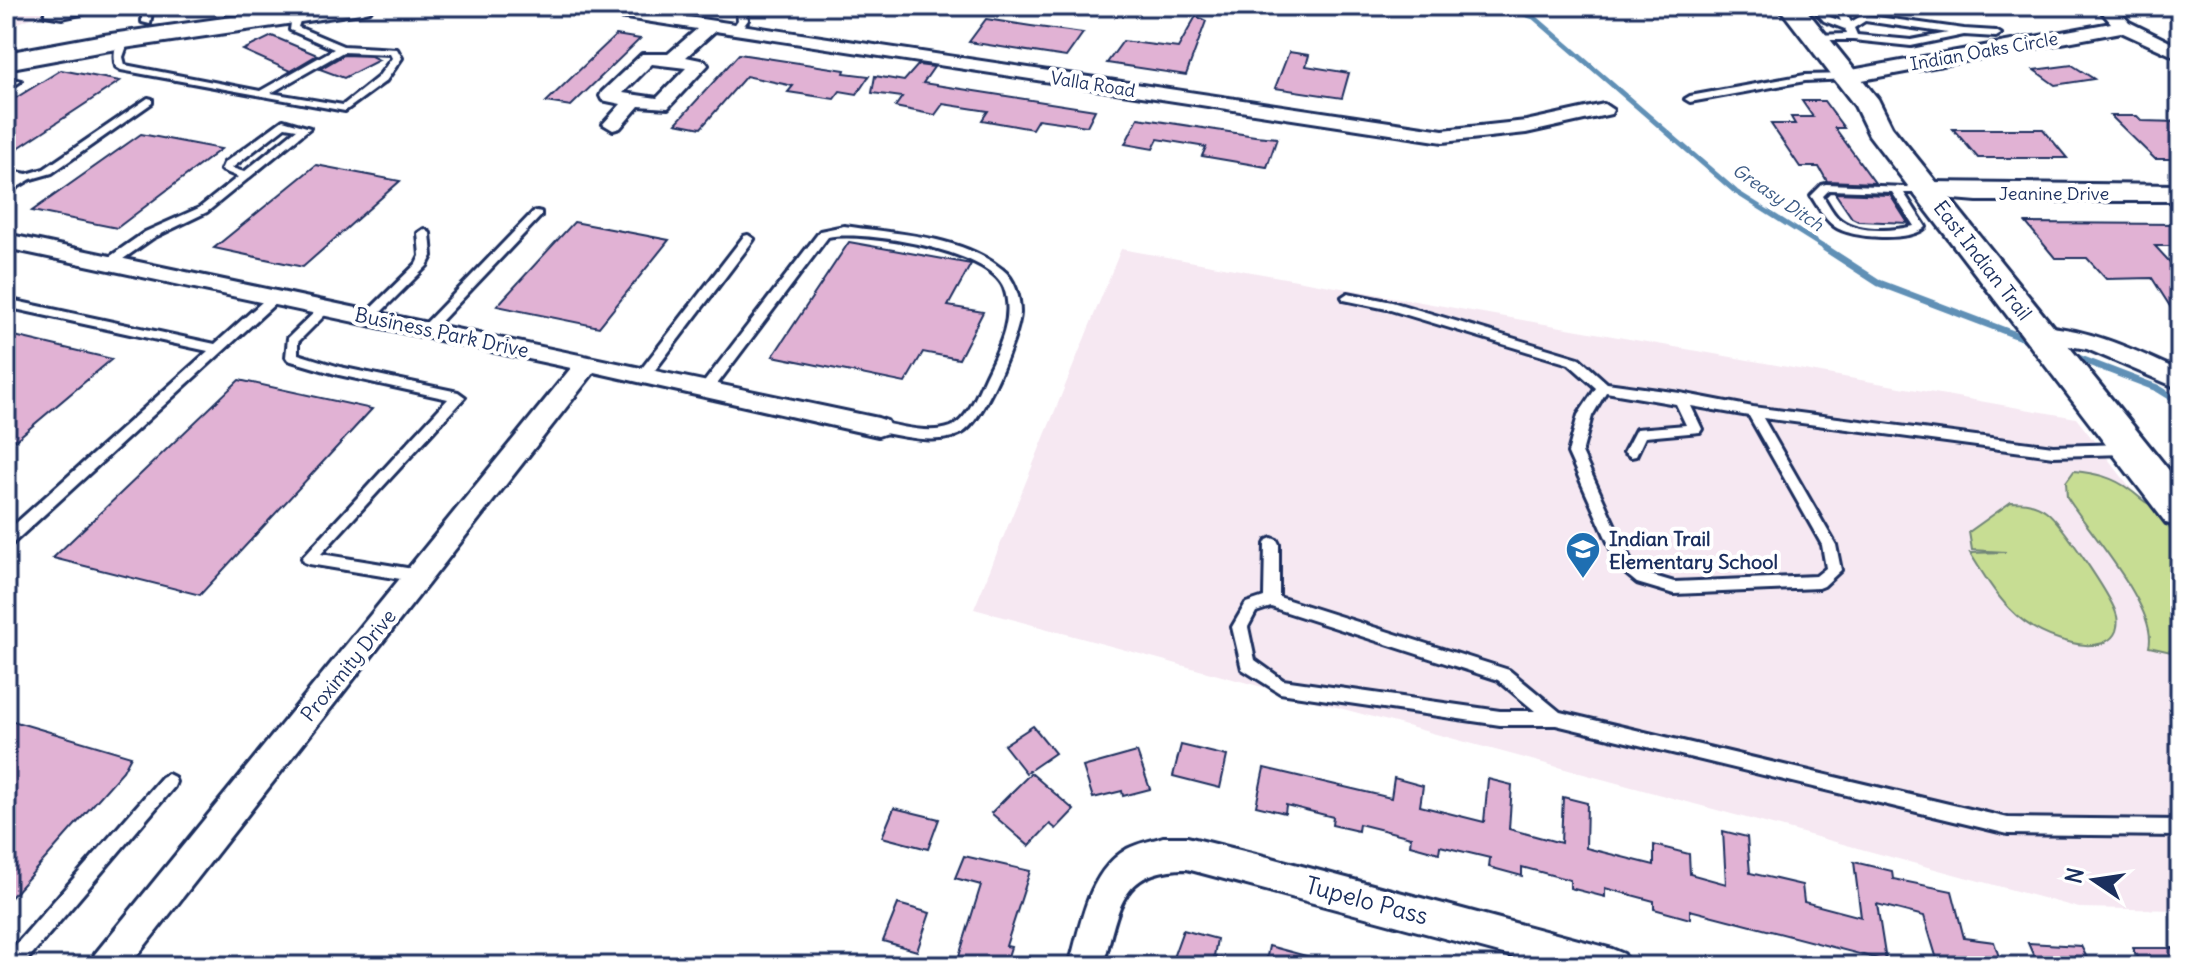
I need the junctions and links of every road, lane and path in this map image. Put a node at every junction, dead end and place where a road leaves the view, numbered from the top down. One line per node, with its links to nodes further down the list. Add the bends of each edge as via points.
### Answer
1 (58, 6): 12 (lane, via 48,13)
2 (260, 6): 12 (main road)
3 (361, 6): 11 (main road)
4 (741, 6): 15 (lane, via 743,20)
5 (1790, 6): 19 (main road, East Indian Trail)
6 (1816, 6): 16 (lane)
7 (2106, 6): 14 (street)
8 (589, 7): 9 (street, Valla Road)
9 (626, 9): 13 (street, Valla Road)
10 (1842, 13): 16 (lane)
11 (297, 15): 12 (main road); 22 (lane, via 293,28)
12 (132, 20): 21 (main road); 26 (main road); 29 (lane, via 118,57 121,67)
13 (711, 26): 15 (street, Valla Road); 25 (street)
14 (2123, 26): 23 (street, Indian Oaks Circle); 24 (street)
15 (736, 30): 33 (street, Valla Road, via 1443,136 1526,127)
16 (1851, 32): 17 (lane, via 1860,15); 19 (lane); 20 (lane, via 1911,43)
17 (1964, 32): 18 (lane); 20 (lane)
18 (1996, 34)
19 (1815, 37): 27 (main road, East Indian Trail)
20 (1946, 37): 23 (lane)
21 (6, 47)
22 (341, 49): 29 (lane); 29 (lane, via 394,51 397,58 382,79 345,108)
23 (1970, 53): 27 (street, Indian Oaks Circle)
24 (2180, 54)
25 (672, 60): 32 (street, via 648,58 609,96); 32 (street, via 699,65 661,104)
26 (11, 71): 28 (lane)
27 (1846, 77): 30 (lane, via 1805,78); 39 (main road, East Indian Trail, via 1868,105)
28 (6, 88)
29 (261, 94)
30 (1690, 99)
31 (148, 101): 37 (lane, via 48,171)
32 (634, 101): 34 (street)
33 (1604, 110)
34 (613, 124)
35 (6, 173): 37 (lane)
36 (247, 176): 36 (lane, via 291,142 305,128 283,123 228,165 226,170); 45 (lane, via 203,210 149,235)
37 (27, 177): 38 (lane)
38 (6, 191)
39 (1912, 191): 39 (lane, via 1826,187 1817,196 1835,223 1845,228 1915,231 1920,227); 40 (street, Jeanine Drive); 52 (main road, East Indian Trail)
40 (2180, 193)
41 (537, 214): 51 (lane)
42 (424, 233): 50 (lane, via 426,256 421,266)
43 (748, 239): 55 (lane)
44 (6, 241): 45 (street, Business Park Drive)
45 (109, 263): 46 (street, Business Park Drive)
46 (275, 297): 49 (street, Business Park Drive); 53 (lane)
47 (1348, 297): 57 (lane, via 1574,361)
48 (6, 303): 53 (lane)
49 (326, 308): 50 (street, Business Park Drive); 67 (lane, via 292,341 292,357 458,397 309,558)
50 (369, 317): 51 (street, Business Park Drive)
51 (427, 329): 54 (street, Business Park Drive)
52 (2040, 334): 56 (street, via 2094,342); 62 (main road, East Indian Trail)
53 (218, 349): 65 (lane)
54 (588, 363): 55 (street, Business Park Drive); 67 (street, Proximity Drive)
55 (644, 375): 58 (street, Business Park Drive)
56 (2180, 381)
57 (1603, 387): 59 (lane); 60 (lane, via 1585,415 1575,453 1625,565 1642,579 1674,588 1819,582 1834,570 1829,545)
58 (707, 388): 61 (street, Business Park Drive); 61 (lane, via 829,232 844,230 982,258 1012,289 1012,327 982,398 962,427 941,433)
59 (1680, 398): 60 (lane); 63 (lane, via 1695,429 1641,432)
60 (1753, 412): 62 (lane, via 2053,451)
61 (878, 427)
62 (2130, 449): 64 (main road, East Indian Trail)
63 (1631, 452)
64 (2180, 512)
65 (6, 541)
66 (1272, 544): 68 (lane)
67 (419, 576): 73 (street, Proximity Drive)
68 (1271, 601): 69 (lane, via 1503,675); 69 (lane, via 1251,607 1240,627 1248,664 1280,686 1500,718)
69 (1556, 718): 71 (lane, via 2008,826)
70 (168, 782): 72 (lane)
71 (2180, 828)
72 (10, 966)
73 (107, 966)
74 (1086, 966): 75 (street, Tupelo Pass, via 1108,892 1124,871 1151,856 1187,853)
75 (1612, 966)

